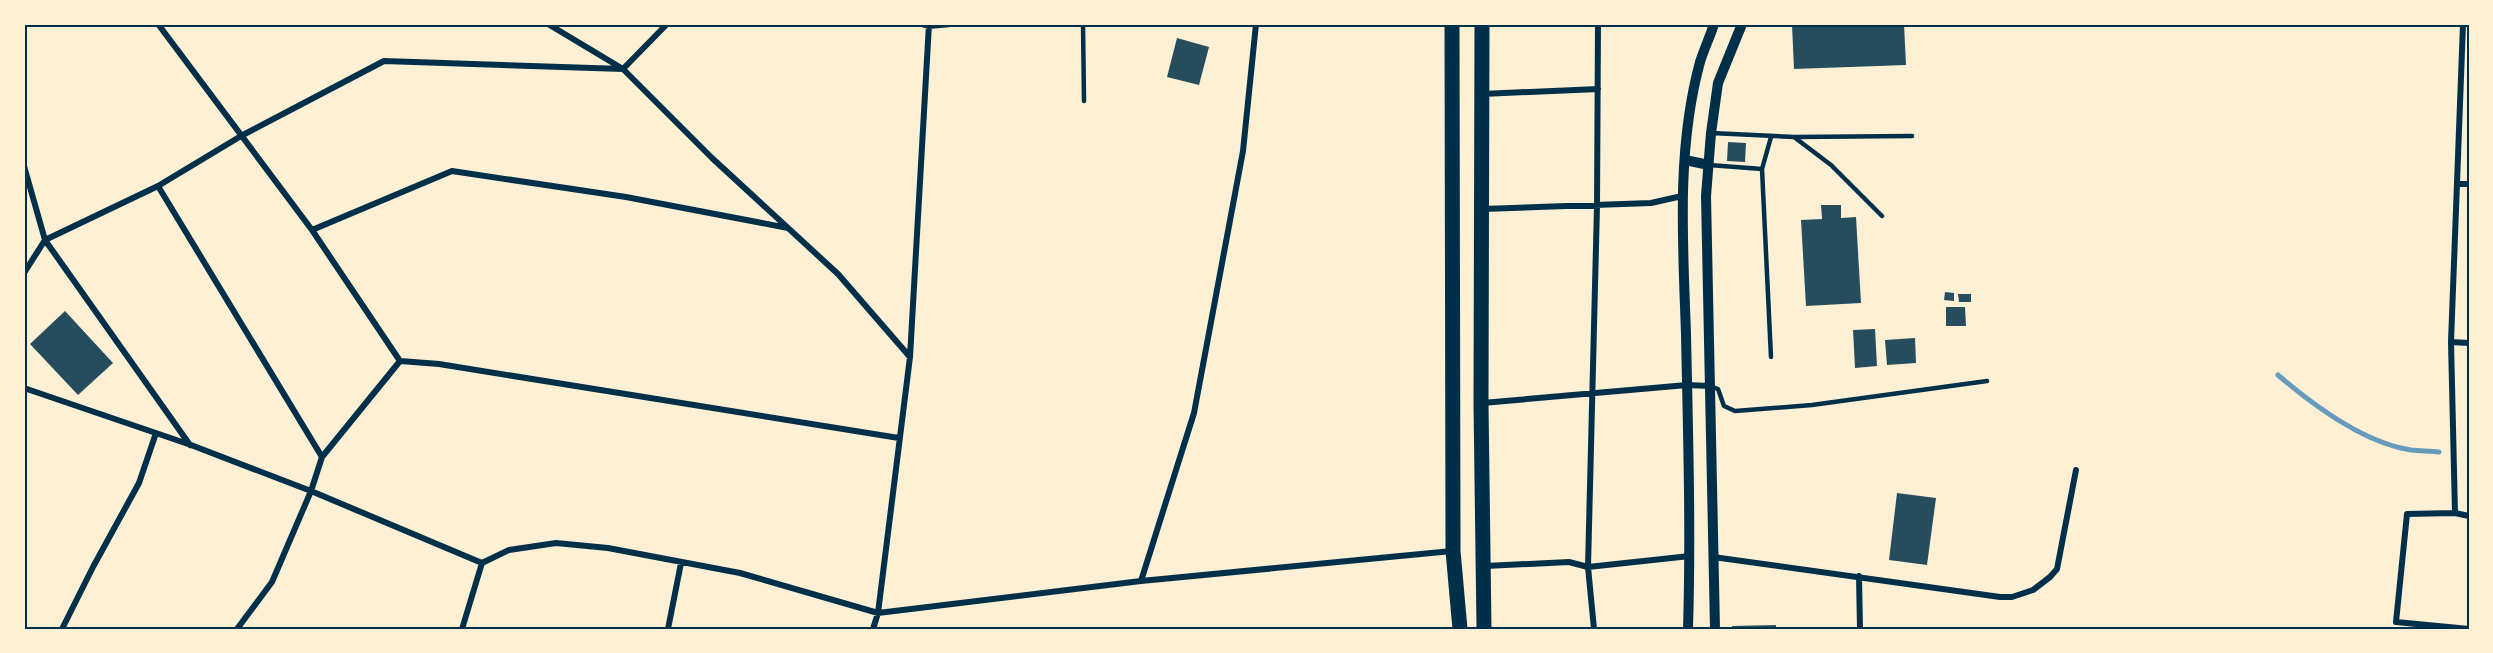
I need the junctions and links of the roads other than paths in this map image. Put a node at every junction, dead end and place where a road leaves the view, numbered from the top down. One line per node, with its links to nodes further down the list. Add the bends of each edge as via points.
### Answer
1 (158, 24): 20 (street)
2 (548, 24): 15 (street)
3 (667, 24): 15 (street)
4 (951, 24): 13 (street)
5 (1083, 24): 18 (lane)
6 (1257, 24): 66 (street, via 1243,151 1194,413)
7 (1452, 24): 58 (main road)
8 (1482, 24): 17 (main road)
9 (1598, 24): 16 (street)
10 (1714, 24): 24 (street, via 1700,61)
11 (1742, 24): 19 (street, via 1718,83)
12 (2463, 24): 14 (street)
13 (926, 25): 41 (street)
14 (2466, 44): 28 (street)
15 (623, 69): 20 (street, via 384,61); 35 (street)
16 (1598, 89): 17 (street); 32 (street)
17 (1482, 94): 33 (main road)
18 (1084, 101)
19 (1711, 133): 22 (lane); 25 (street)
20 (241, 136): 30 (street); 36 (street)
21 (1912, 136): 23 (lane)
22 (1771, 137): 23 (lane); 27 (lane)
23 (1794, 137): 34 (lane, via 1831,165)
24 (1685, 160): 25 (street); 31 (street)
25 (1709, 165): 27 (lane); 46 (street)
26 (24, 166): 37 (street)
27 (1762, 169): 42 (lane)
28 (2457, 184): 29 (street); 39 (street)
29 (2469, 184)
30 (158, 186): 37 (street); 53 (street)
31 (1682, 196): 32 (street, via 1651,203); 45 (street)
32 (1597, 206): 33 (street); 48 (street)
33 (1481, 209): 49 (main road)
34 (1882, 216)
35 (789, 228): 36 (street, via 626,197 452,171); 41 (street, via 838,274)
36 (312, 230): 43 (street)
37 (45, 240): 38 (street); 52 (street)
38 (24, 273)
39 (2451, 342): 40 (street); 56 (street)
40 (2469, 343)
41 (910, 357): 51 (street)
42 (1771, 357)
43 (400, 361): 51 (street); 53 (street)
44 (1988, 381): 46 (lane, via 1812,405 1735,411 1724,406 1718,389)
45 (1687, 385): 46 (street); 48 (street); 59 (street)
46 (1710, 386): 60 (street)
47 (24, 388): 50 (street)
48 (1592, 394): 49 (street); 64 (street)
49 (1481, 403): 63 (main road)
50 (156, 434): 52 (street); 68 (street, via 139,483)
51 (899, 438): 67 (street)
52 (191, 445): 55 (street)
53 (322, 457): 55 (street)
54 (2076, 470): 65 (street, via 2057,569 2033,590 2000,597)
55 (311, 491): 61 (street); 69 (street, via 272,582)
56 (2455, 513): 57 (street); 79 (street, via 2407,514 2396,622)
57 (2469, 516)
58 (1454, 551): 66 (street); 73 (main road)
59 (1690, 556): 64 (street); 76 (street)
60 (1713, 557): 65 (street); 77 (street)
61 (482, 563): 62 (street, via 509,550 556,543 608,548); 70 (street)
62 (681, 563): 67 (street, via 740,573); 71 (street)
63 (1483, 566): 64 (street, via 1569,562); 74 (main road)
64 (1588, 567): 75 (street)
65 (1859, 576): 78 (street)
66 (1141, 581): 67 (street)
67 (878, 614): 72 (street)
68 (62, 629)
69 (237, 629)
70 (462, 629)
71 (668, 629)
72 (873, 629)
73 (1460, 629)
74 (1484, 629)
75 (1594, 629)
76 (1688, 629)
77 (1715, 629)
78 (1860, 629)
79 (2469, 629)

